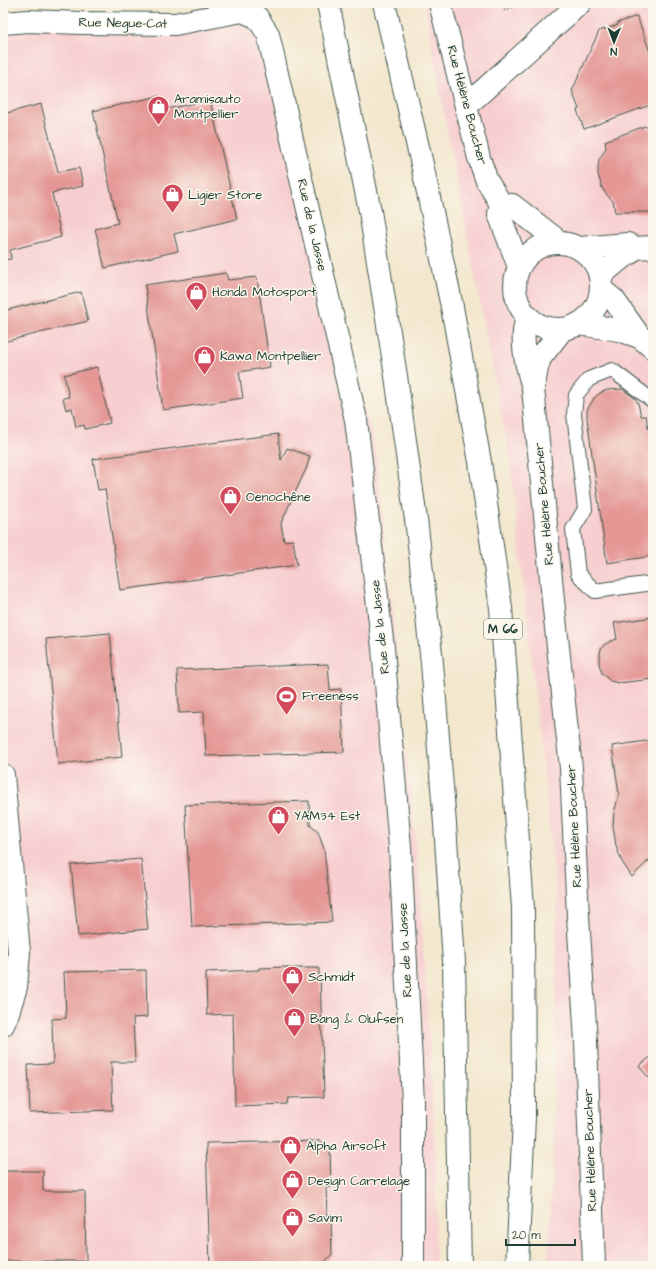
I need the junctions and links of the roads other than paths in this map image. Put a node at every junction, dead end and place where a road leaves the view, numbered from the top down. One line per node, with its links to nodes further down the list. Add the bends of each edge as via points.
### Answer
1 (328, 3): 22 (main road, via 373,234 396,376 417,527 432,663 454,962)
2 (384, 3): 23 (main road, M 66, via 452,307 480,462 501,608 523,908 524,1118)
3 (440, 3): 7 (main road, Rue Hélène Boucher)
4 (580, 3): 7 (main road)
5 (242, 11): 6 (main road, Rue Negue-Cat, via 175,24 28,21); 21 (main road, Rue de la Jasse, via 257,17 268,34 356,420 383,648 400,847 413,1102)
6 (3, 23)
7 (466, 106): 8 (main road, Rue Hélène Boucher, via 487,181)
8 (501, 204): 9 (main road, via 512,205); 11 (main road, Rue Hélène Boucher, via 499,214)
9 (570, 246): 10 (main road, via 628,244); 11 (main road, via 548,244 536,249); 12 (main road, via 593,260)
10 (643, 248): 12 (main road, via 619,260)
11 (519, 267): 13 (main road, via 515,280 515,294 519,306)
12 (601, 283): 14 (main road, via 598,304 590,316); 15 (main road)
13 (527, 317): 14 (main road, via 549,329); 16 (main road, Rue Hélène Boucher, via 524,332 525,348)
14 (571, 327): 15 (main road, via 619,330); 16 (main road, Rue Hélène Boucher, via 540,358)
15 (646, 343)
16 (533, 388): 24 (main road, Rue Hélène Boucher, via 571,768 586,1041)
17 (653, 401): 18 (lane, via 612,370 589,380 576,395 574,414 585,509 573,529 578,574 595,591)
18 (653, 583)
19 (3, 775): 20 (main road, via 19,952 16,987)
20 (3, 1025)
21 (413, 1266)
22 (460, 1266)
23 (517, 1266)
24 (594, 1266)

